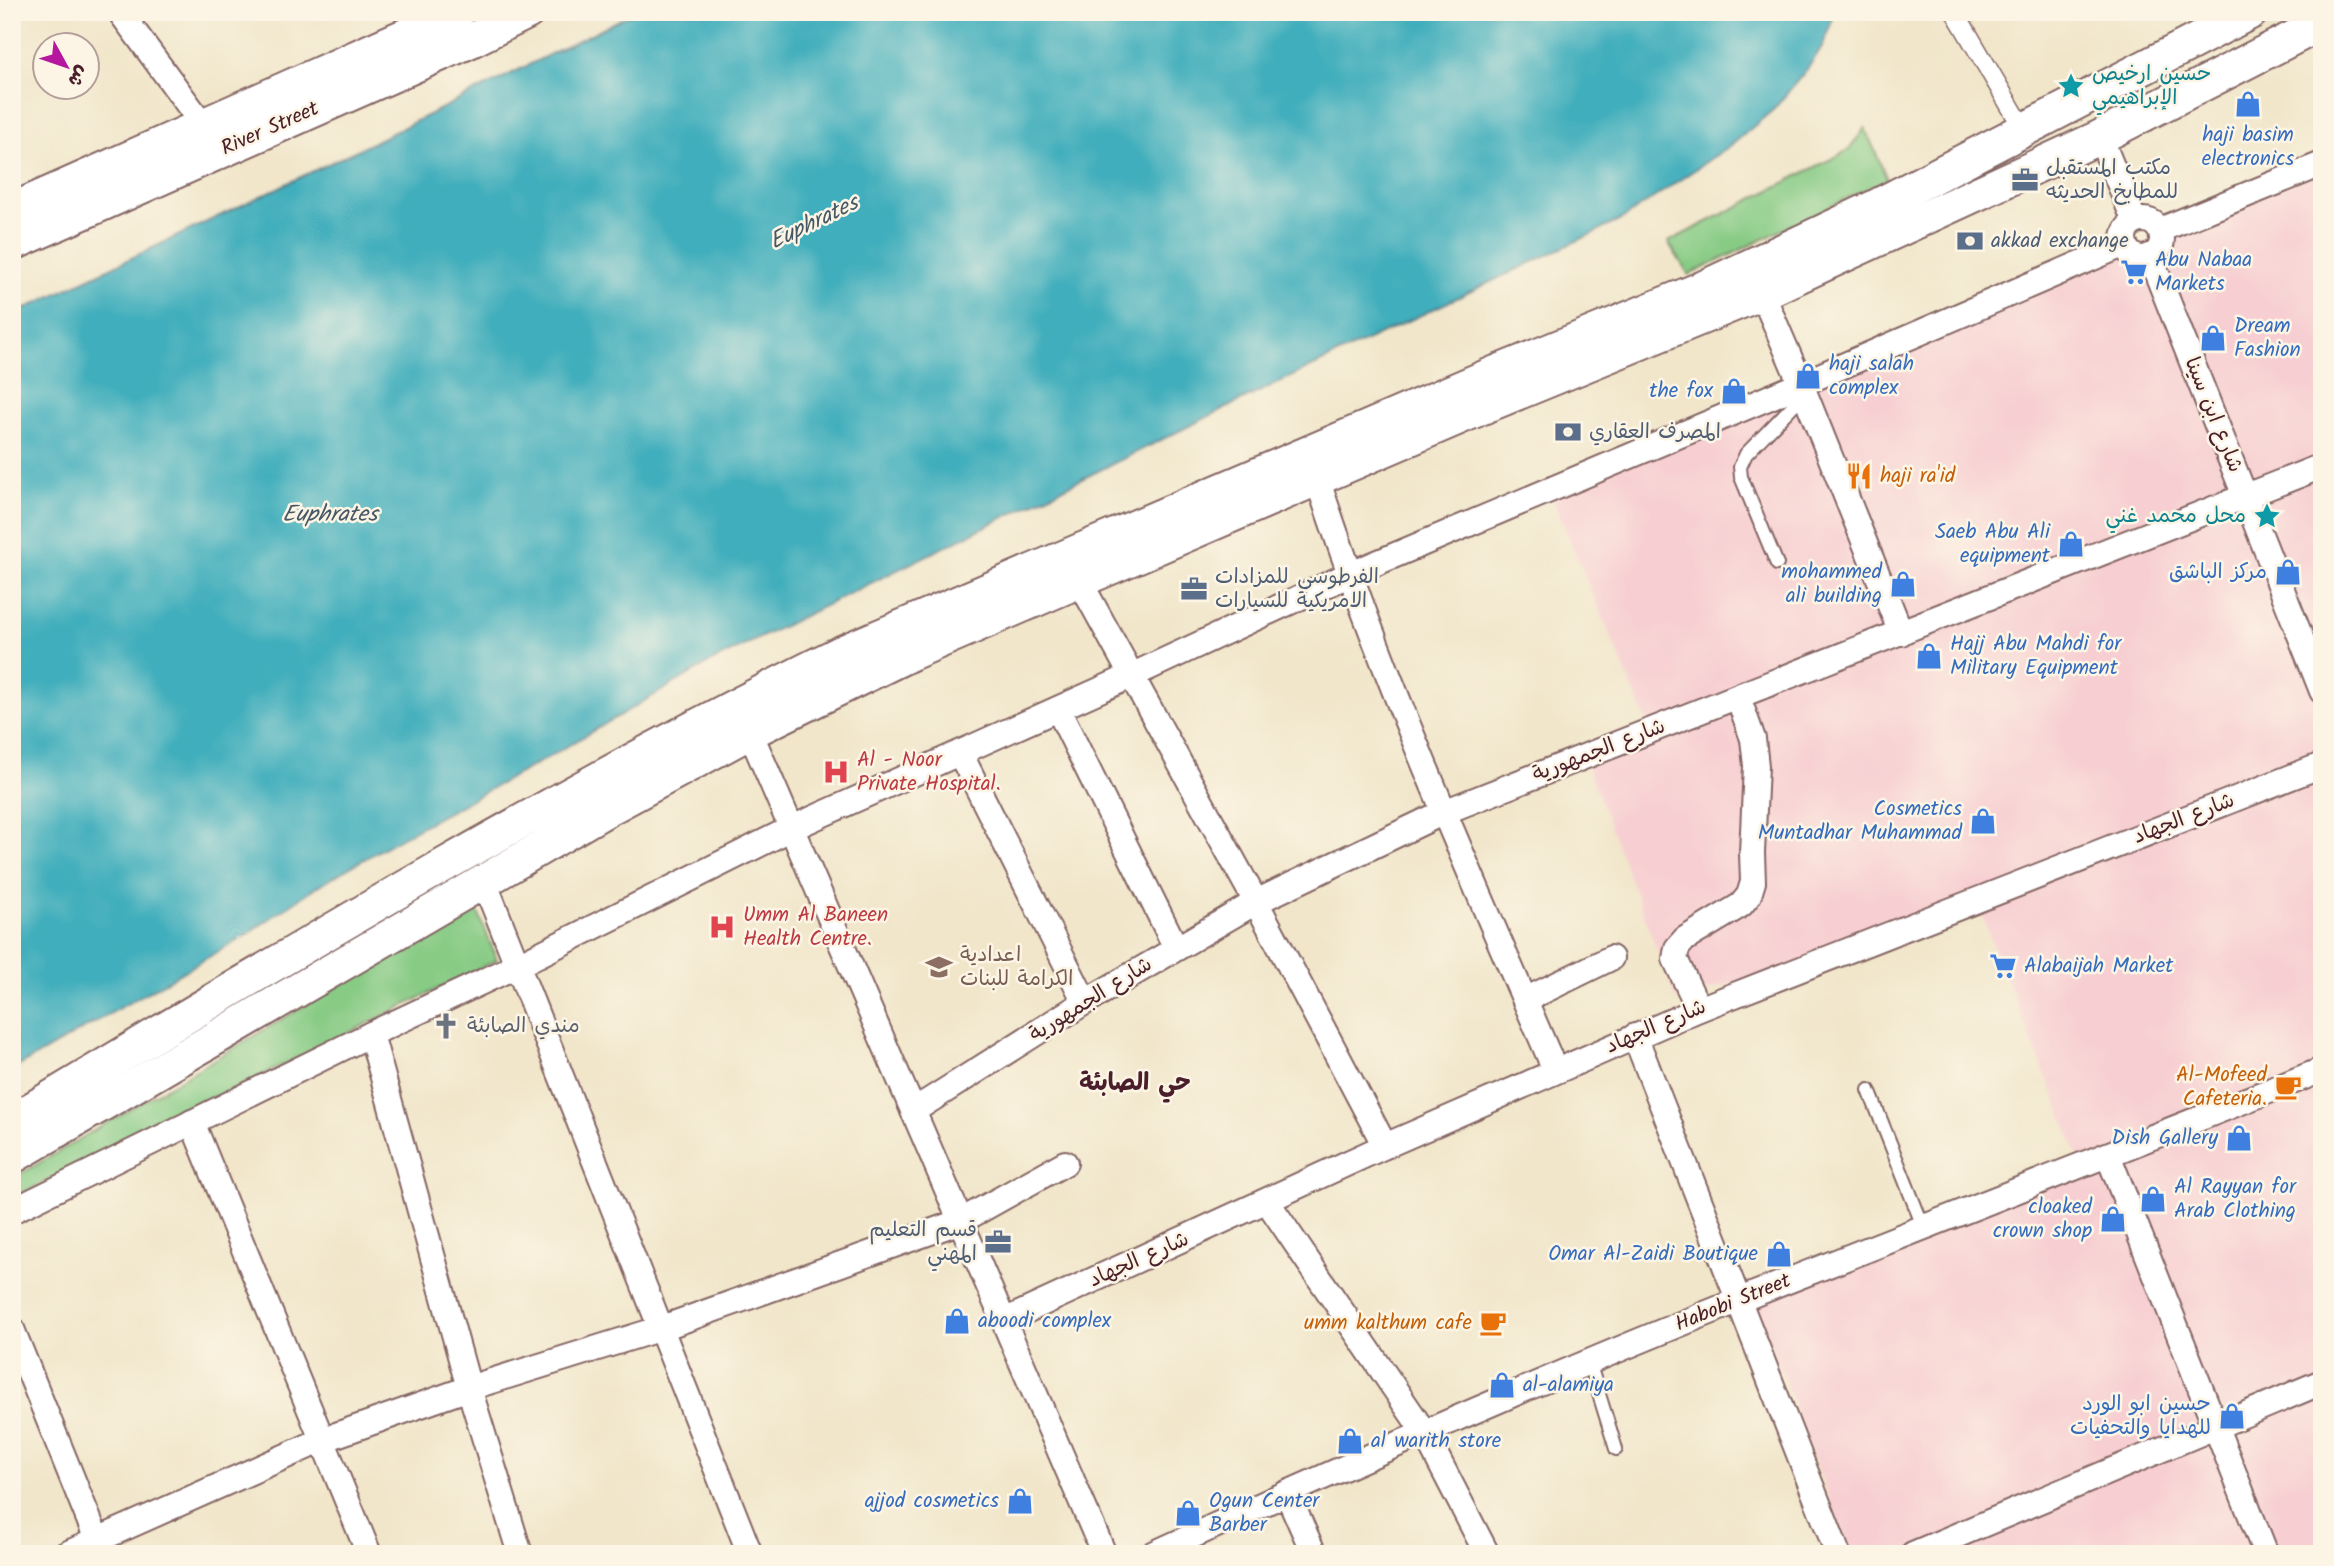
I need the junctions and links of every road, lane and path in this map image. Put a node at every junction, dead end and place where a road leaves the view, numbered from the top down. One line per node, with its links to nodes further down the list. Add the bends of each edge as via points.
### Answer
1 (120, 12): 8 (street)
2 (458, 12): 8 (main road, River Street)
3 (528, 12): 15 (main road, River Street)
4 (1955, 12): 9 (street)
5 (2240, 18): 7 (main road); 9 (main road)
6 (2322, 23): 7 (main road)
7 (2245, 64): 10 (main road)
8 (203, 125): 12 (main road, River Street)
9 (2024, 130): 22 (main road, via 1705,287 1495,373)
10 (2100, 137): 14 (street); 17 (main road)
11 (2322, 164): 13 (street)
12 (12, 210)
13 (2160, 230): 14 (street, via 2152,222); 16 (street, via 2159,248)
14 (2130, 233): 16 (street, via 2127,250 2138,257); 18 (street)
15 (12, 244)
16 (2150, 256): 21 (street, شارع ابن سينا)
17 (1762, 293): 18 (street); 20 (main road)
18 (1803, 388): 23 (lane, via 1740,467); 24 (street); 26 (street)
19 (2322, 466): 21 (street, شارع الجمهورية)
20 (1317, 478): 22 (main road); 24 (street)
21 (2245, 497): 26 (street, شارع الجمهورية); 28 (street, شارع ابن سينا)
22 (1201, 513): 25 (main road); 50 (main road, via 838,654 703,722 470,851)
23 (1777, 565)
24 (1348, 575): 27 (street); 34 (street)
25 (1079, 580): 27 (street); 31 (main road, via 912,653)
26 (1900, 633): 29 (street, شارع الجمهورية)
27 (1132, 675): 30 (street); 37 (street)
28 (2322, 691)
29 (1738, 697): 34 (street, شارع الجمهورية); 43 (street, via 1753,739 1756,766 1753,882 1741,905 1677,948 1675,958)
30 (1058, 709): 32 (street); 38 (street)
31 (750, 732): 35 (street); 36 (main road)
32 (960, 753): 35 (street); 42 (street)
33 (2322, 765): 43 (street, شارع الجهاد)
34 (1444, 812): 37 (street, شارع الجمهورية); 41 (street)
35 (792, 828): 40 (street); 49 (street)
36 (484, 881): 40 (street); 54 (main road)
37 (1255, 902): 38 (street, شارع الجمهورية); 52 (street)
38 (1176, 948): 42 (street, شارع الجمهورية)
39 (1611, 958): 41 (street)
40 (518, 965): 44 (street); 62 (street)
41 (1525, 1000): 46 (street)
42 (1085, 1002): 49 (street, شارع الجمهورية)
43 (1699, 1009): 45 (street, شارع الجهاد)
44 (371, 1034): 51 (street); 66 (street)
45 (1635, 1036): 46 (street, شارع الجهاد); 60 (street)
46 (1555, 1070): 52 (street, شارع الجهاد)
47 (2322, 1070): 53 (street, Habobi Street)
48 (1869, 1090): 59 (lane)
49 (913, 1111): 58 (street)
50 (12, 1121)
51 (191, 1122): 57 (street); 69 (street)
52 (1385, 1146): 56 (street, شارع الجهاد)
53 (2108, 1156): 59 (street, Habobi Street); 67 (street)
54 (12, 1157)
55 (1065, 1163): 58 (street)
56 (1267, 1201): 61 (street, شارع الجهاد); 68 (street)
57 (12, 1210)
58 (961, 1222): 61 (street); 62 (street)
59 (1923, 1226): 60 (street, Habobi Street)
60 (1740, 1299): 64 (street, Habobi Street); 81 (street)
61 (1004, 1321): 77 (street)
62 (662, 1328): 66 (street); 76 (street)
63 (12, 1329): 72 (street)
64 (1589, 1362): 68 (street, Habobi Street); 70 (lane)
65 (2322, 1382): 67 (street)
66 (469, 1388): 69 (street); 75 (street)
67 (2215, 1427): 82 (street); 83 (street)
68 (1424, 1432): 71 (street, Habobi Street); 80 (street)
69 (322, 1440): 72 (street); 74 (street)
70 (1616, 1449)
71 (1286, 1493): 78 (street, Habobi Street); 79 (street)
72 (100, 1547): 73 (street)
73 (66, 1554)
74 (369, 1554)
75 (520, 1554)
76 (750, 1554)
77 (1104, 1554)
78 (1153, 1554)
79 (1314, 1554)
80 (1486, 1554)
81 (1838, 1554)
82 (1913, 1554)
83 (2266, 1554)

